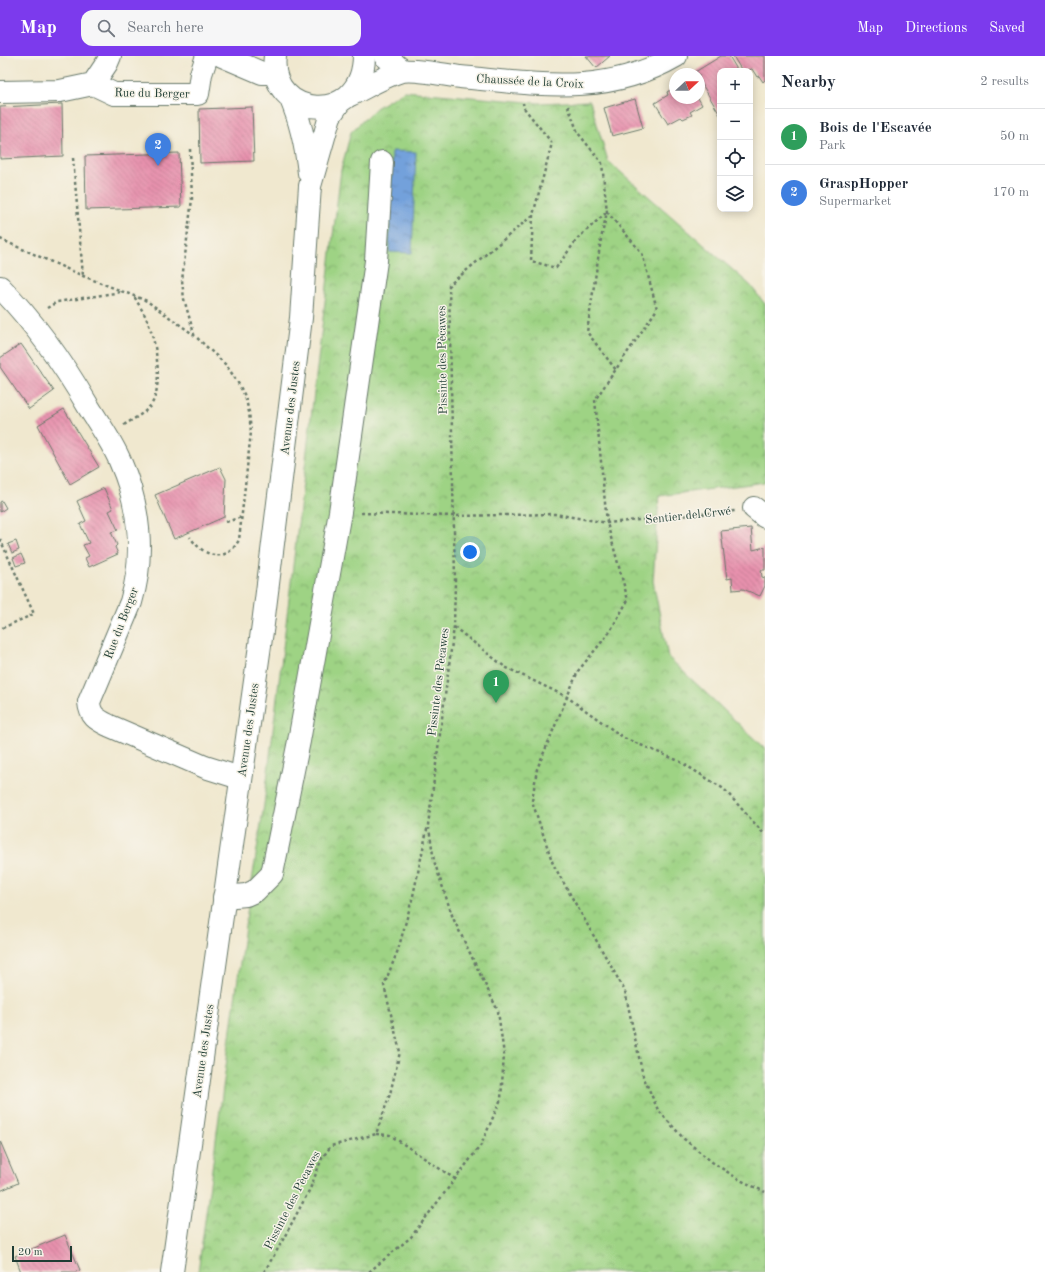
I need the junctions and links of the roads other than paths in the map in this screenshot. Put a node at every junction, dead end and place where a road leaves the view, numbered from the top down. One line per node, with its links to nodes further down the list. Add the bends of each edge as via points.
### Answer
1 (110, 56): 10 (main road)
2 (207, 56): 10 (main road, Rue du Berger, via 198,94)
3 (222, 56): 7 (main road, via 262,73)
4 (364, 56): 12 (main road, Avenue des Justes, via 364,69 359,83)
5 (385, 56): 8 (main road)
6 (676, 56): 8 (main road, Chaussée de la Croix, via 626,78 584,85)
7 (275, 64): 11 (main road, Avenue des Justes, via 280,86)
8 (403, 71): 12 (main road, Chaussée de la Croix)
9 (0, 92): 10 (main road, Rue du Berger, via 60,91)
10 (104, 97)
11 (290, 98): 12 (main road, Chaussée de la Croix, via 306,106 323,107); 14 (main road, Avenue des Justes, via 306,144)
12 (345, 99): 14 (main road, Avenue des Justes, via 330,116)
13 (382, 162): 17 (main road, via 376,261 340,512 272,874 255,891 246,895)
14 (310, 186): 16 (main road, Avenue des Justes, via 301,318 263,624)
15 (0, 287): 16 (main road, Rue du Berger, via 30,320 66,367 120,460 134,503 140,541 136,585 89,702 91,714 110,726 191,761)
16 (240, 778): 17 (main road, Avenue des Justes)
17 (224, 897): 18 (main road, Avenue des Justes)
18 (172, 1272)

